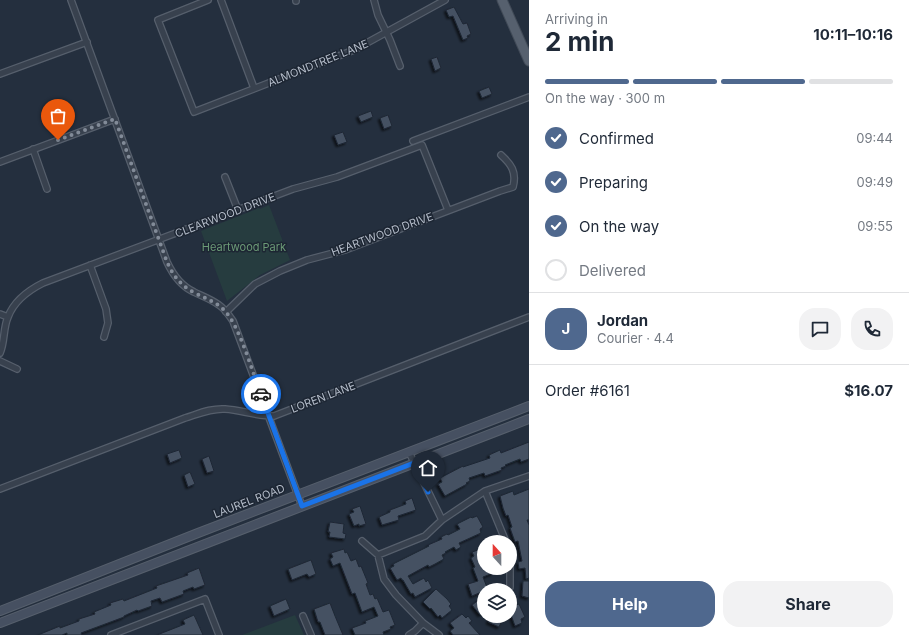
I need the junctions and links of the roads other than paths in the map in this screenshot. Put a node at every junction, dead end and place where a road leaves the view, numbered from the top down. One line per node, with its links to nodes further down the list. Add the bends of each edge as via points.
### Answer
1 (71, 0): 8 (street)
2 (208, 0): 12 (street, ALMONDTREE LANE, via 158,20 194,112)
3 (221, 0): 12 (street)
4 (374, 0): 7 (street)
5 (445, 0): 7 (street, ALMONDTREE LANE)
6 (502, 0): 9 (main road)
7 (386, 33): 10 (street); 12 (street, ALMONDTREE LANE, via 354,50)
8 (86, 42): 11 (street); 14 (street)
9 (529, 61)
10 (400, 66)
11 (0, 74)
12 (254, 88)
13 (529, 97): 15 (street)
14 (115, 119): 16 (street); 23 (street)
15 (413, 141)
16 (33, 150): 18 (street); 20 (street)
17 (501, 155): 22 (street, HEARTWOOD DRIVE, via 510,163 516,178 513,187)
18 (0, 162)
19 (225, 177): 21 (street)
20 (47, 189)
21 (238, 210): 22 (street, CLEARWOOD DRIVE, via 422,145); 23 (street, CLEARWOOD DRIVE)
22 (448, 210): 25 (street, HEARTWOOD DRIVE, via 345,250 280,270 255,284)
23 (159, 240): 24 (street, CLEARWOOD DRIVE); 25 (street, via 180,283 192,292 213,301)
24 (90, 265): 27 (street, CLEARWOOD DRIVE, via 32,289 20,299); 29 (street, via 106,309 108,323)
25 (226, 312): 34 (street, via 237,328)
26 (0, 314): 27 (street)
27 (8, 317): 30 (street, CLEARWOOD DRIVE)
28 (529, 317): 34 (street, LOREN LANE)
29 (104, 337)
30 (0, 353)
31 (0, 361): 32 (street)
32 (17, 369)
33 (529, 406): 36 (main road, LAUREL ROAD)
34 (268, 416): 39 (street, LOREN LANE, via 225,409 210,410); 41 (street)
35 (529, 419): 37 (main road)
36 (409, 452): 37 (street); 41 (main road, LAUREL ROAD)
37 (414, 463): 42 (main road); 43 (street)
38 (529, 476): 40 (street)
39 (0, 489)
40 (486, 491): 43 (street); 45 (street)
41 (298, 495): 42 (street); 44 (main road, LAUREL ROAD)
42 (302, 506): 47 (main road)
43 (442, 520): 48 (street, via 425,536)
44 (198, 533): 47 (main road, via 199,541); 49 (main road, LAUREL ROAD)
45 (503, 535)
46 (362, 541): 48 (street)
47 (178, 554): 51 (main road)
48 (378, 556): 52 (street, via 384,579)
49 (0, 611)
50 (303, 616): 55 (street)
51 (0, 623)
52 (423, 623): 56 (street); 57 (street)
53 (111, 635): 54 (street, via 205,598)
54 (219, 635)
55 (311, 635)
56 (409, 635)
57 (439, 635)

